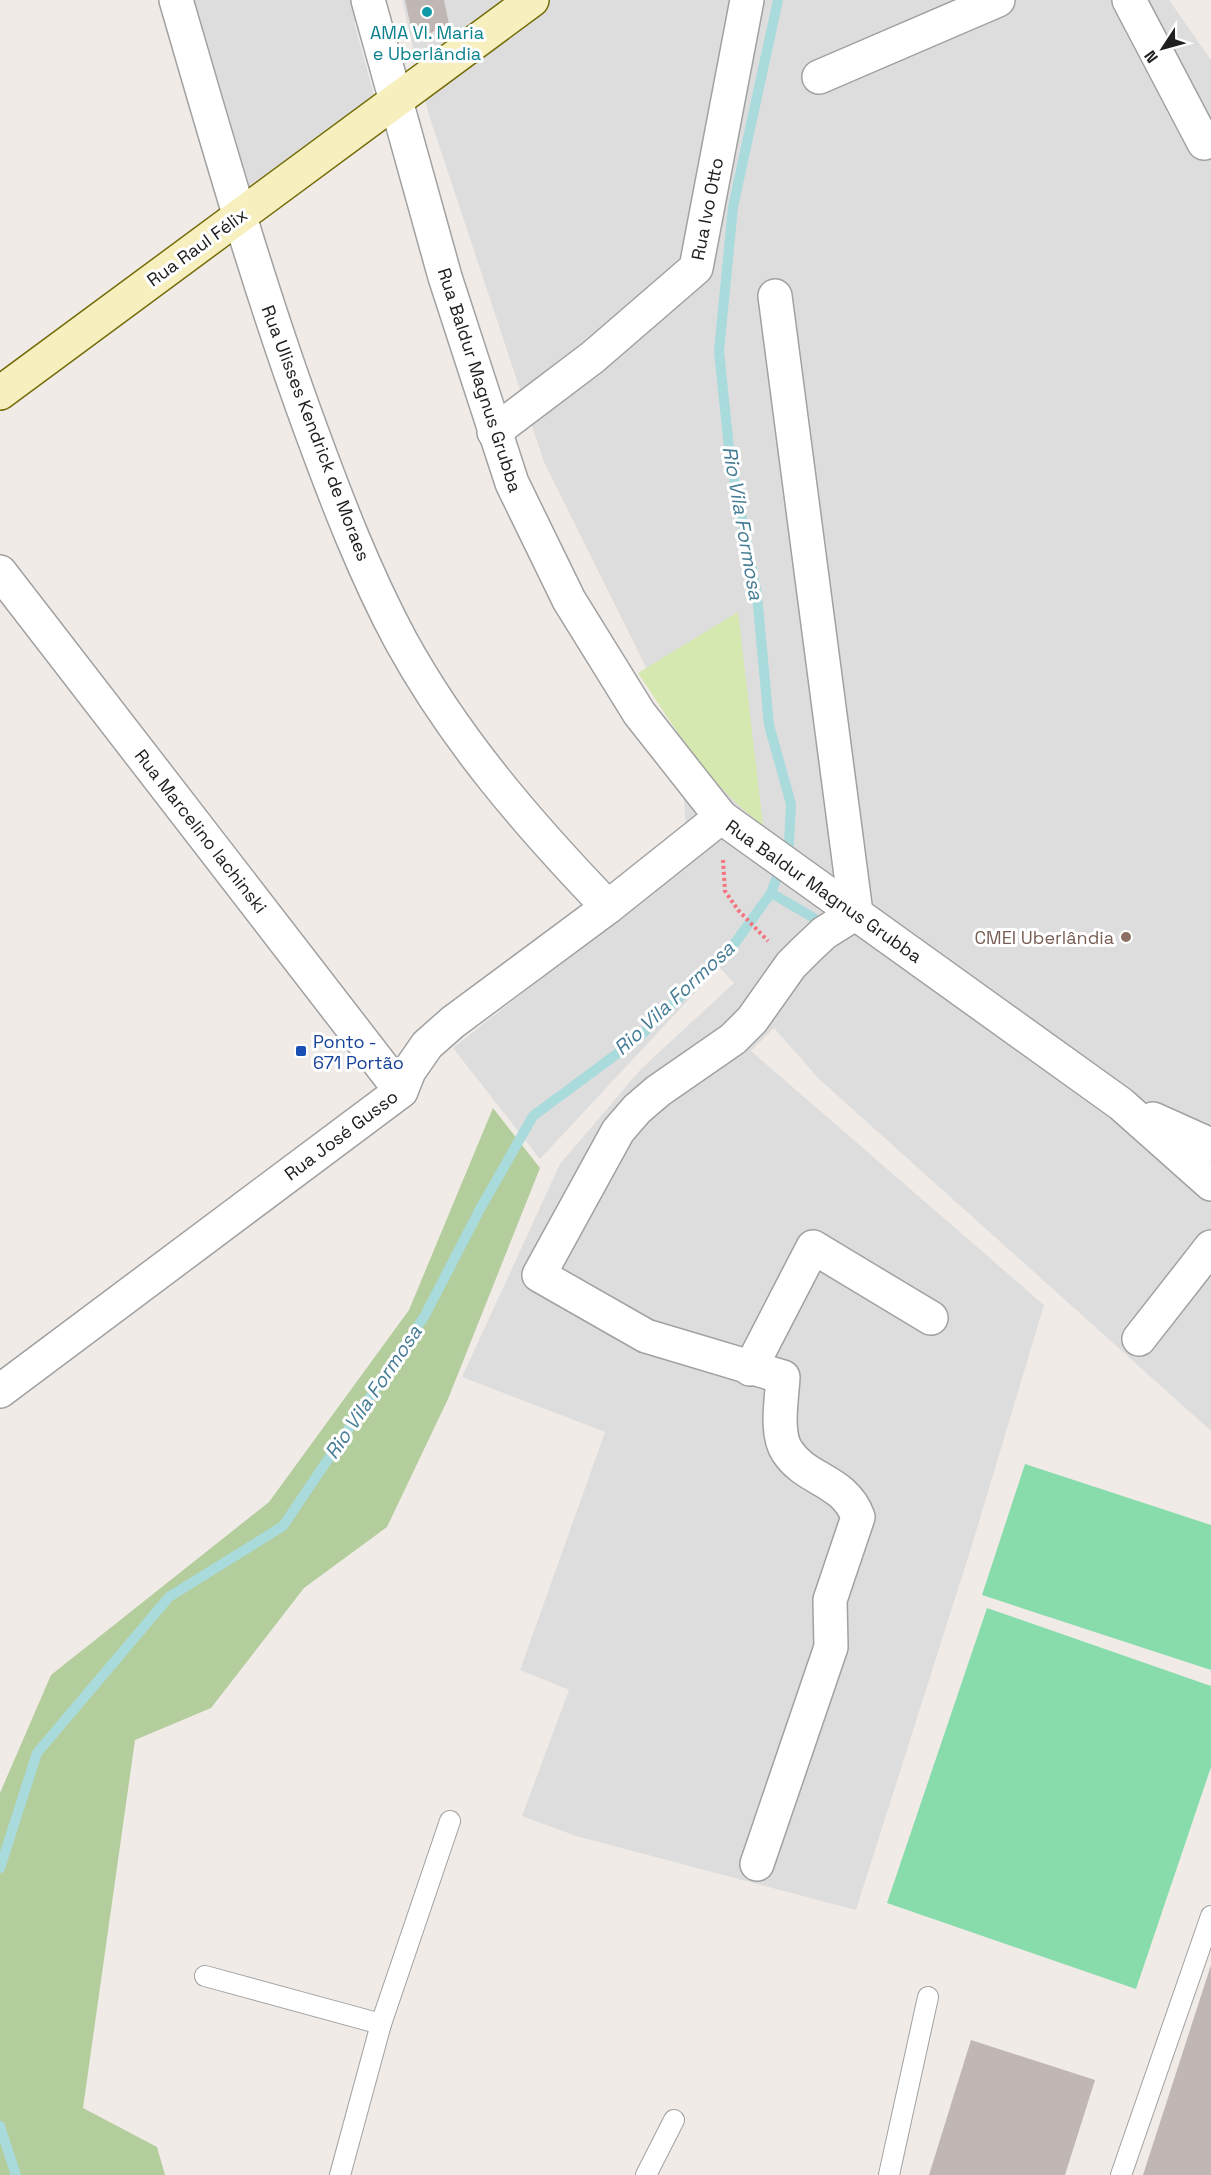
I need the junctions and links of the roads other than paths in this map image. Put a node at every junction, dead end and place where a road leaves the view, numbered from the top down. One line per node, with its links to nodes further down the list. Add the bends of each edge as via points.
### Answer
1 (176, 0): 10 (street, Rua Ulisses Kendrick de Moraes)
2 (368, 0): 8 (street, Rua Baldur Magnus Grubba)
3 (532, 0): 8 (street, Rua Raul Félix)
4 (747, 0): 13 (street, Rua Ivo Otto, via 696,268 593,357)
5 (998, 0): 7 (street)
6 (1129, 0): 9 (street)
7 (819, 77)
8 (395, 102): 10 (street, Rua Raul Félix); 13 (street, Rua Baldur Magnus Grubba)
9 (1204, 143)
10 (239, 217): 12 (street, Rua Raul Félix); 16 (street, Rua Ulisses Kendrick de Moraes, via 328,477 401,641 496,782 543,840)
11 (775, 296): 17 (street)
12 (0, 393)
13 (494, 432): 15 (street, Rua Baldur Magnus Grubba, via 512,483 574,609 639,713)
14 (0, 572): 18 (street, Rua Marcelino Iachinski)
15 (720, 817): 16 (street, Rua José Gusso); 17 (street, Rua Baldur Magnus Grubba)
16 (608, 907): 18 (street, Rua José Gusso, via 427,1045)
17 (856, 913): 19 (street, Rua Baldur Magnus Grubba); 25 (street, via 806,950 734,1039 637,1109 618,1131 538,1275 646,1336)
18 (401, 1091): 26 (street, Rua José Gusso)
19 (1121, 1104): 20 (street); 21 (street, Rua Baldur Magnus Grubba)
20 (1211, 1146)
21 (1211, 1184)
22 (1211, 1247): 24 (street)
23 (931, 1318): 25 (street, via 813,1247)
24 (1139, 1339)
25 (750, 1369): 28 (street, via 783,1377 781,1432 787,1451 844,1493 858,1517 830,1600 831,1647)
26 (0, 1391)
27 (450, 1821): 32 (lane)
28 (757, 1864)
29 (1211, 1916): 37 (lane)
30 (205, 1976): 32 (lane)
31 (928, 1997): 36 (lane)
32 (381, 2024): 34 (lane)
33 (674, 2120): 35 (lane)
34 (340, 2175)
35 (646, 2175)
36 (889, 2175)
37 (1121, 2175)

